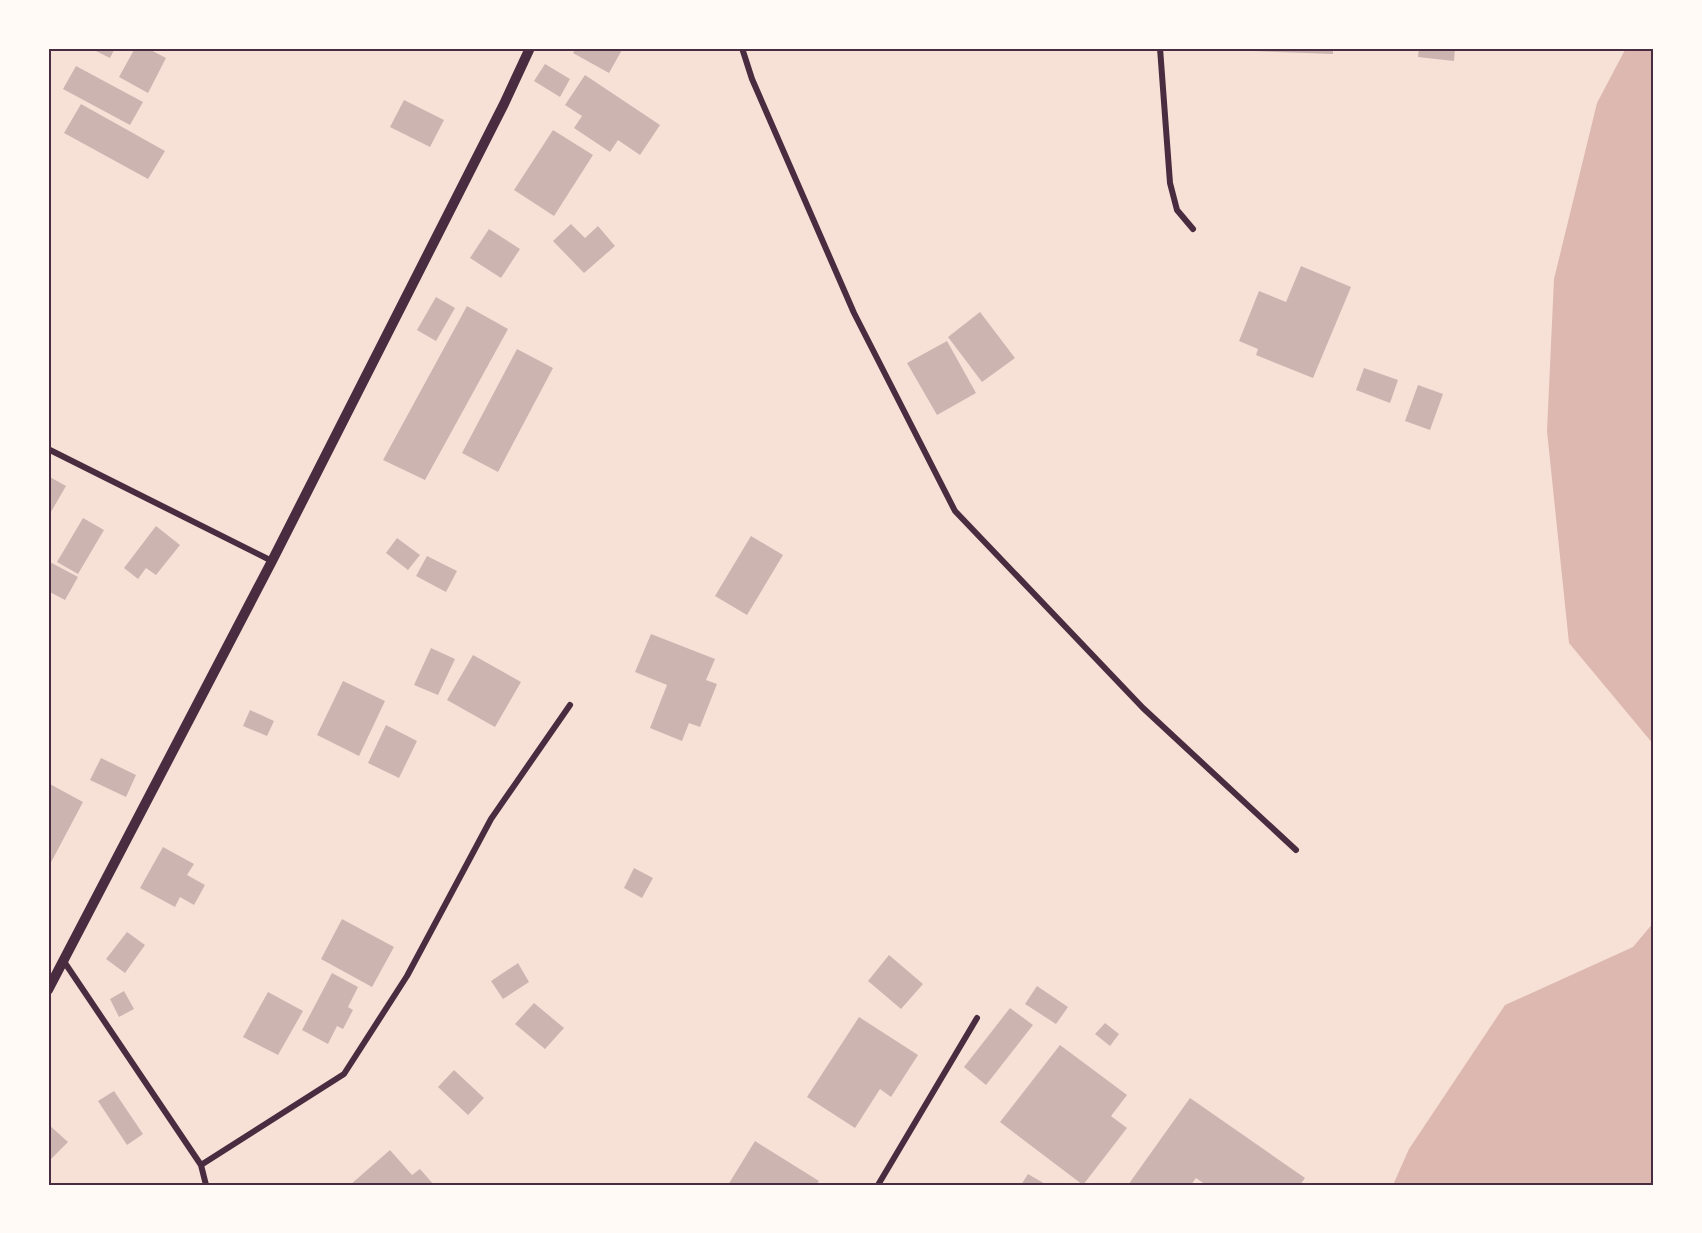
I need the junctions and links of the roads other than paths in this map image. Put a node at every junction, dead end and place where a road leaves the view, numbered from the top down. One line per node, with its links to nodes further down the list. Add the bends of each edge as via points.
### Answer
1 (530, 48): 6 (street)
2 (742, 48): 8 (street, via 854,313 955,511 1143,708)
3 (1160, 48): 4 (street, via 1170,183 1177,210)
4 (1193, 230)
5 (48, 449): 6 (street)
6 (272, 561): 9 (street)
7 (570, 705): 12 (street, via 491,819 407,976 344,1074)
8 (1296, 850)
9 (63, 959): 10 (street); 12 (street)
10 (48, 990)
11 (977, 1018): 14 (street)
12 (201, 1165): 13 (street)
13 (206, 1185)
14 (878, 1185)

